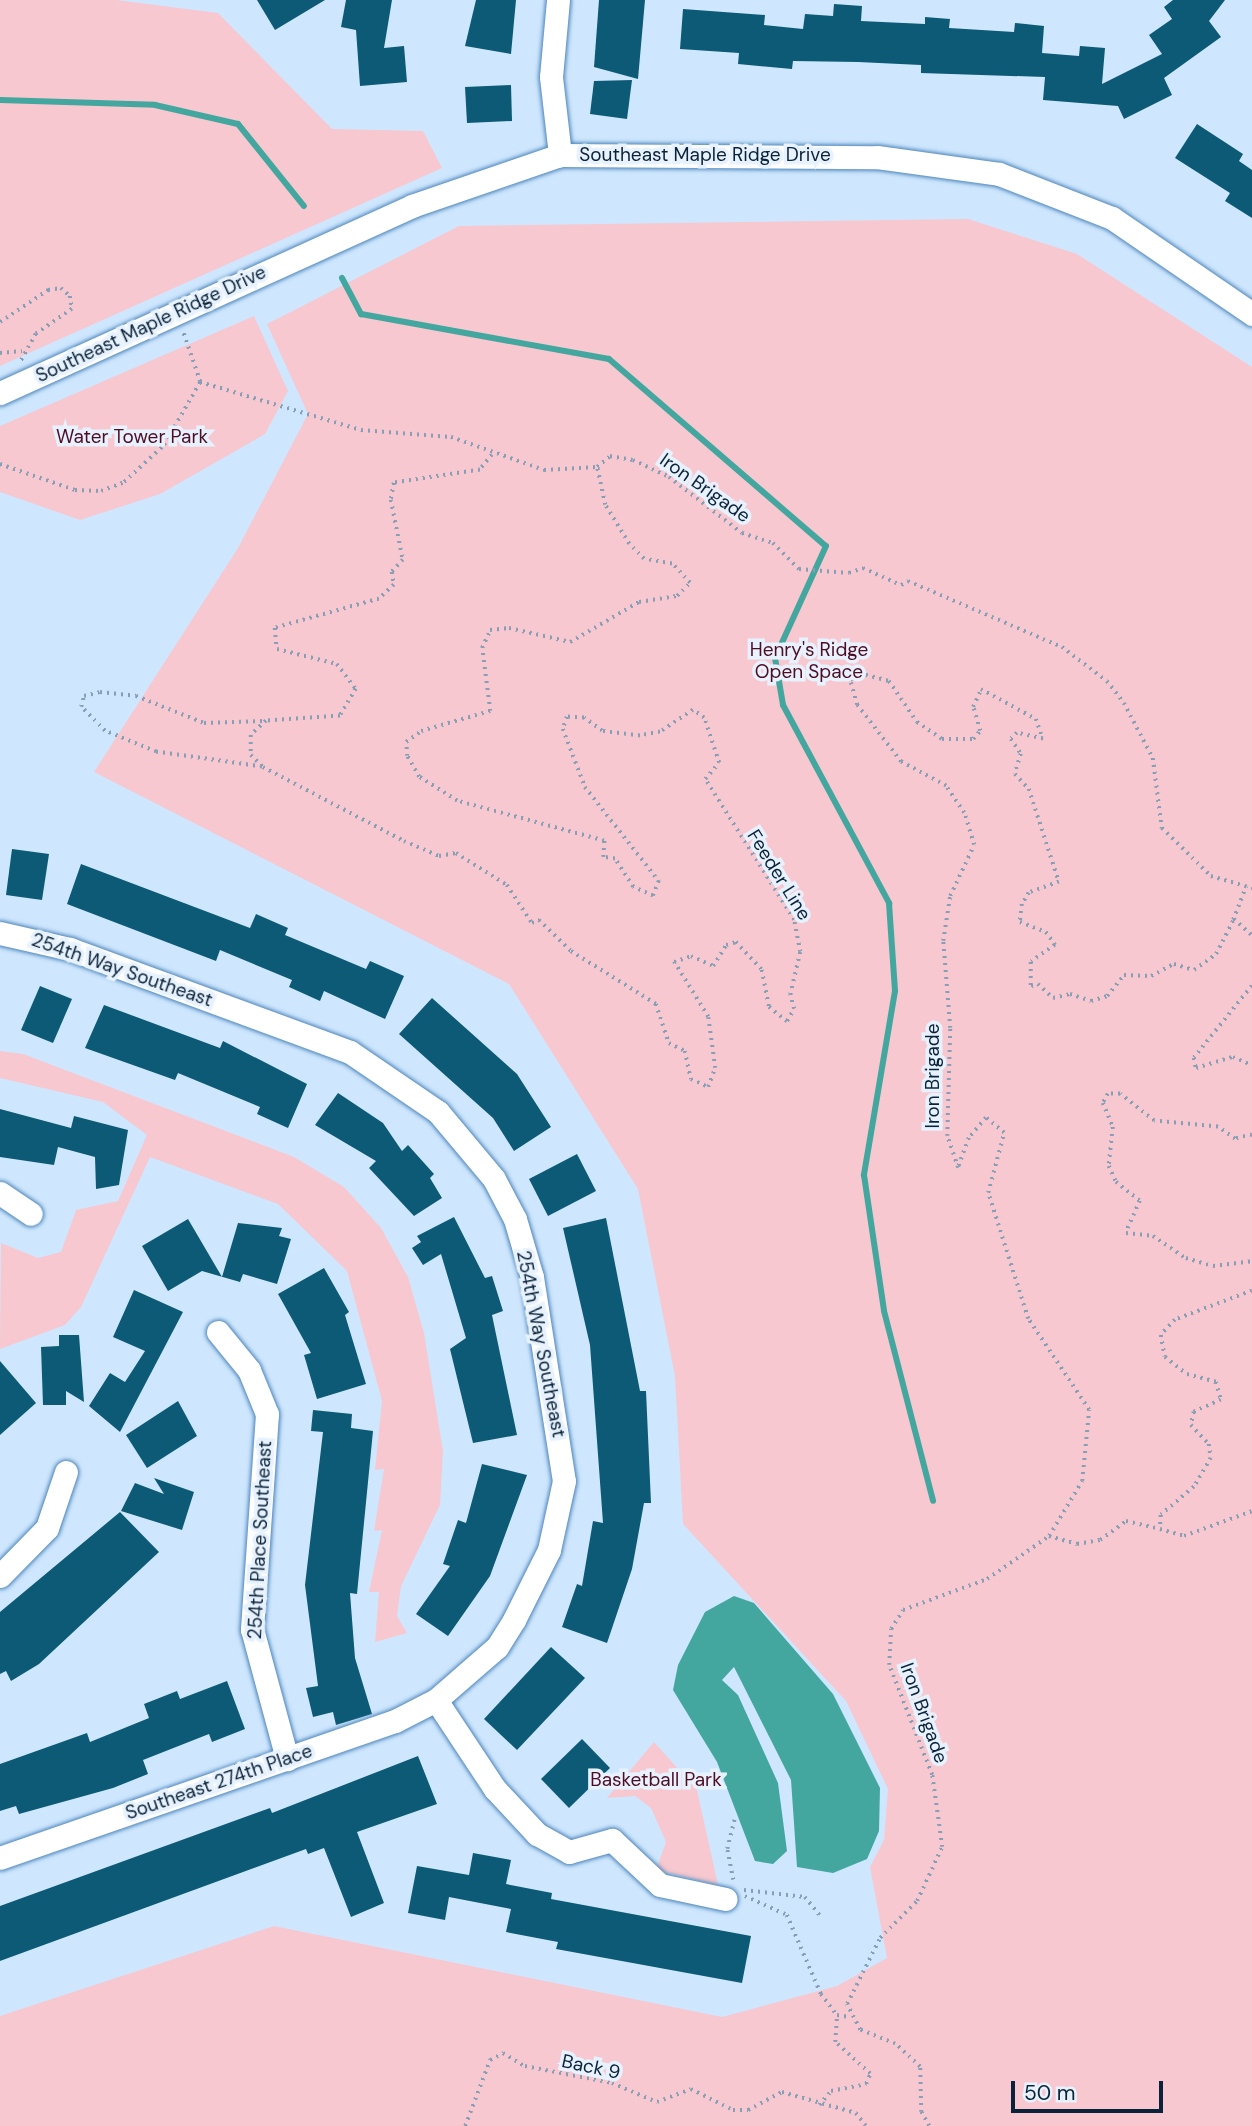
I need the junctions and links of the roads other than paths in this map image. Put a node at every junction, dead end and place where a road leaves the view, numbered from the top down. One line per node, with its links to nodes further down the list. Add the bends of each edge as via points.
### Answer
1 (558, 0): 2 (street, via 551,70)
2 (559, 155): 3 (street, Southeast Maple Ridge Drive, via 877,157 999,174 1112,218); 4 (street, Southeast Maple Ridge Drive, via 412,206)
3 (1252, 313)
4 (0, 393)
5 (0, 933): 11 (street, 254th Way Southeast, via 70,949 350,1052 438,1112 494,1179 515,1219 532,1277 564,1481 550,1550 514,1620 497,1647)
6 (0, 1193): 7 (street)
7 (31, 1214)
8 (218, 1332): 12 (street, 254th Place Southeast, via 249,1370 267,1414 251,1629)
9 (66, 1472): 10 (street, via 47,1528)
10 (0, 1576)
11 (436, 1700): 12 (street, Southeast 274th Place); 14 (street, via 495,1790 537,1834 569,1852 612,1840 660,1885)
12 (288, 1759): 13 (street, Southeast 274th Place)
13 (0, 1858)
14 (726, 1899)

